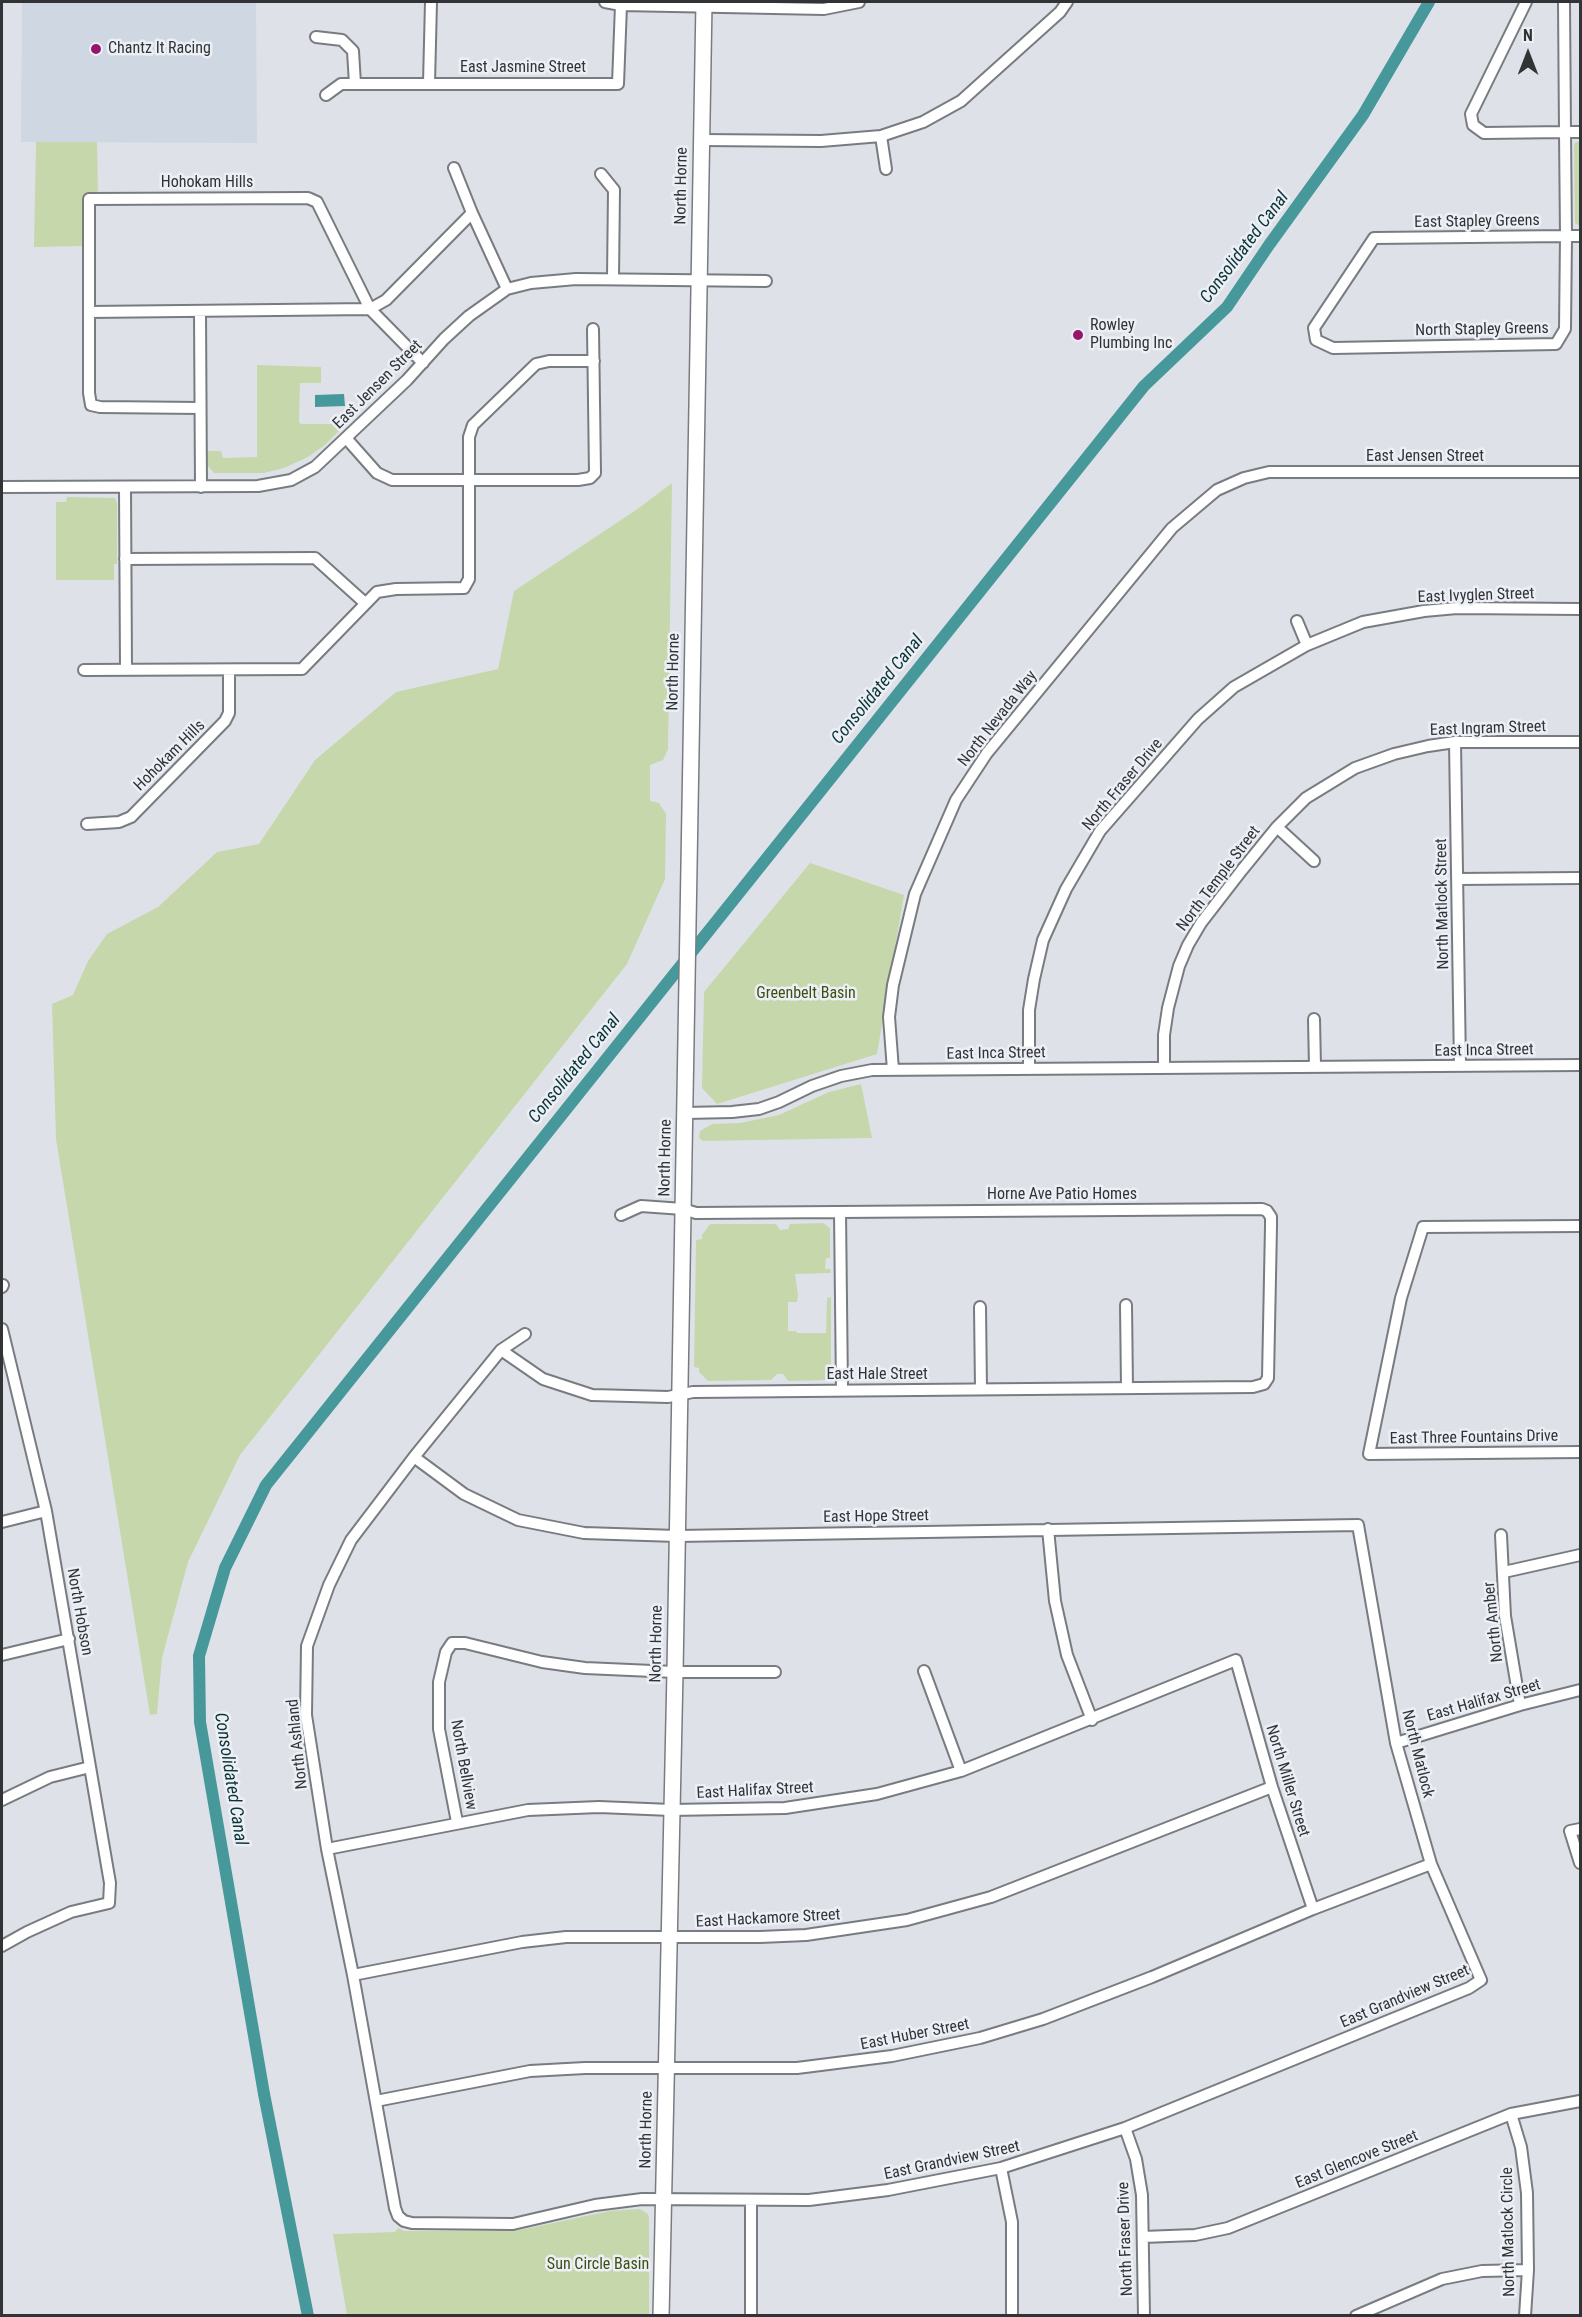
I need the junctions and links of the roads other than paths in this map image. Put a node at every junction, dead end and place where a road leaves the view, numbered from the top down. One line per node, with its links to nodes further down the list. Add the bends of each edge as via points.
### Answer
1 (430, 2): 10 (street)
2 (605, 2): 8 (street)
3 (859, 2): 7 (street, via 824,9)
4 (1066, 2): 15 (street, via 1060,12 961,101 923,122)
5 (1526, 2): 13 (street, via 1471,114 1473,125 1484,133)
6 (1564, 2): 13 (street)
7 (704, 4): 8 (street); 16 (street, North Horne)
8 (621, 5): 10 (street, East Jasmine Street, via 618,84)
9 (316, 37): 11 (street, via 342,40 353,51)
10 (429, 83): 11 (street, East Jasmine Street)
11 (355, 84): 12 (street, East Jasmine Street, via 341,84)
12 (326, 95)
13 (1565, 132): 14 (street); 21 (street, North Stapley Greens)
14 (1581, 132)
15 (881, 136): 16 (street, via 821,141); 18 (street)
16 (701, 140): 25 (street, North Horne)
17 (454, 168): 20 (street)
18 (886, 169)
19 (601, 174): 24 (street, via 614,190)
20 (472, 213): 27 (street); 28 (street, via 386,300)
21 (1566, 236): 22 (street, East Stapley Greens); 23 (street, East Stapley Greens); 23 (street, North Stapley Greens, via 1565,329 1556,344 1333,348 1316,340 1314,328)
22 (1581, 236)
23 (1374, 238)
24 (613, 278): 25 (street, East Jensen Street); 27 (street, East Jensen Street, via 531,283)
25 (698, 280): 26 (street, East Jensen Street); 64 (street, North Horne)
26 (766, 281)
27 (507, 289): 33 (street, East Jensen Street, via 470,316)
28 (370, 309): 29 (street, Hohokam Hills, via 317,202 308,198 90,199); 30 (street); 33 (street, Hohokam Hills)
29 (89, 312): 30 (street); 34 (street, Hohokam Hills, via 91,405)
30 (200, 312): 34 (street)
31 (593, 329): 32 (street)
32 (594, 361): 38 (street, via 536,363 473,425); 38 (street, via 595,473 590,478)
33 (423, 363): 35 (street, East Jensen Street)
34 (200, 408): 41 (street)
35 (346, 438): 38 (street, via 372,468 392,480); 41 (street, East Jensen Street, via 315,467 291,480 258,486)
36 (1269, 472): 37 (street, East Jensen Street); 63 (street, North Nevada Way, via 1217,490 1172,528 987,753 956,800 915,894 892,985 889,1017)
37 (1581, 472)
38 (469, 480): 43 (street, via 469,579 464,588 396,589 377,592)
39 (2, 487): 40 (street, East Jensen Street)
40 (125, 487): 41 (street, East Jensen Street); 42 (street)
41 (201, 487)
42 (125, 559): 43 (street, via 315,558); 48 (street)
43 (365, 603): 49 (street, via 302,669)
44 (1581, 609): 46 (street, East Ivyglen Street, via 1424,611 1363,622)
45 (1297, 621): 46 (street)
46 (1307, 645): 61 (street, North Fraser Drive, via 1234,687 1198,719 1100,831 1066,889 1043,940 1029,1010)
47 (84, 670): 48 (street)
48 (126, 670): 49 (street)
49 (229, 670): 52 (street, Hohokam Hills, via 229,713 225,721 131,817 119,822)
50 (1455, 742): 51 (street, East Ingram Street); 53 (street, East Ingram Street, via 1394,754 1355,768 1306,798); 56 (street, North Matlock Street)
51 (1581, 742)
52 (87, 824)
53 (1277, 827): 54 (street, North Temple Street); 62 (street, North Temple Street, via 1188,945 1168,1008)
54 (1314, 861)
55 (1581, 878): 56 (street)
56 (1458, 879): 59 (street, North Matlock Street)
57 (1314, 1019): 60 (street)
58 (1581, 1065): 59 (street, East Inca Street)
59 (1460, 1066): 60 (street, East Inca Street)
60 (1315, 1067): 62 (street, East Inca Street)
61 (1029, 1068): 62 (street, East Inca Street); 63 (street, East Inca Street)
62 (1164, 1068)
63 (893, 1070): 64 (street, East Inca Street, via 841,1076 759,1108)
64 (685, 1113): 65 (street, North Horne)
65 (683, 1209): 66 (street, Horne Ave Patio Homes, via 696,1213); 67 (street, Horne Ave Patio Homes, via 641,1206); 78 (street, North Horne)
66 (840, 1212): 74 (street, Horne Ave Patio Homes, via 1267,1211 1271,1226 1269,1370); 77 (street)
67 (621, 1215)
68 (1581, 1226): 79 (street, East Three Fountains Drive, via 1424,1227 1401,1298 1369,1454)
69 (1126, 1305): 75 (street)
70 (980, 1307): 76 (street)
71 (2, 1329): 81 (street, North Hobson)
72 (525, 1334): 73 (street, North Ashland)
73 (501, 1350): 78 (street, East Hale Street, via 543,1379 592,1395); 80 (street, North Ashland)
74 (1264, 1384): 75 (street, East Hale Street)
75 (1127, 1388): 76 (street, East Hale Street)
76 (981, 1389): 77 (street, East Hale Street)
77 (842, 1390): 78 (street, East Hale Street)
78 (679, 1395): 86 (street, North Horne)
79 (1581, 1452)
80 (414, 1457): 86 (street, East Hope Street, via 465,1494 518,1520 584,1533); 106 (street, North Ashland, via 351,1540 329,1585 307,1646 306,1715)
81 (46, 1511): 82 (street); 89 (street, North Hobson)
82 (2, 1522)
83 (1358, 1525): 84 (street, East Hope Street); 98 (street, North Matlock)
84 (1048, 1529): 86 (street, East Hope Street); 97 (street, via 1055,1601 1067,1655)
85 (1501, 1535): 88 (street, North Amber)
86 (677, 1536): 93 (street, North Horne)
87 (1581, 1555): 88 (street)
88 (1504, 1572): 96 (street, North Amber, via 1505,1616)
89 (69, 1639): 90 (street); 99 (street, North Hobson)
90 (2, 1655)
91 (1236, 1660): 97 (street, East Halifax Street); 101 (street, North Miller Street)
92 (924, 1671): 100 (street)
93 (675, 1672): 94 (street); 103 (street, North Horne); 104 (street, North Bellview, via 542,1662 452,1643 439,1682 439,1729)
94 (775, 1672)
95 (1581, 1690): 96 (street, East Halifax Street)
96 (1520, 1705): 98 (street, East Halifax Street)
97 (1092, 1720): 100 (street, East Halifax Street)
98 (1396, 1743): 108 (street, North Matlock)
99 (90, 1767): 102 (street, via 50,1777); 111 (street, North Hobson, via 110,1883 109,1903 71,1912)
100 (961, 1771): 103 (street, East Halifax Street, via 877,1794 785,1808)
101 (1272, 1787): 109 (street, North Miller Street); 110 (street, East Hackamore Street, via 1002,1892 907,1920 806,1935)
102 (2, 1800)
103 (671, 1810): 104 (street, East Halifax Street, via 528,1810); 110 (street, North Horne)
104 (458, 1822): 106 (street, East Halifax Street)
105 (1575, 1830): 107 (street)
106 (327, 1849): 112 (street, North Ashland)
107 (1581, 1863)
108 (1431, 1864): 109 (street, East Huber Street); 113 (street, North Matlock)
109 (1313, 1909): 114 (street, East Huber Street, via 1152,1977 1043,2019 980,2038 892,2056 797,2068)
110 (668, 1938): 112 (street, East Hackamore Street, via 566,1937 522,1942); 114 (street, North Horne)
111 (2, 1946)
112 (353, 1975): 115 (street, North Ashland)
113 (1481, 1980): 118 (street, East Grandview Street)
114 (666, 2070): 115 (street, East Huber Street, via 530,2071); 120 (street, North Horne)
115 (376, 2101): 122 (street, North Ashland)
116 (1581, 2101): 117 (street, East Glencove Street)
117 (1512, 2114): 123 (street, East Glencove Street, via 1228,2228 1195,2235); 124 (street, North Matlock Circle, via 1527,2193)
118 (1125, 2128): 119 (street, East Grandview Street); 123 (street, North Fraser Drive, via 1137,2158)
119 (1001, 2168): 121 (street, East Grandview Street, via 888,2190 809,2200); 127 (street, via 1012,2222)
120 (663, 2199): 121 (street, East Grandview Street); 122 (street, East Grandview Street, via 595,2205 513,2224 412,2223); 125 (street, North Horne)
121 (751, 2201): 126 (street)
122 (398, 2216)
123 (1143, 2237): 128 (street, North Fraser Drive)
124 (1528, 2270): 129 (street, via 1482,2271 1442,2279); 130 (street, North Matlock Circle)
125 (661, 2316)
126 (751, 2316)
127 (1012, 2316)
128 (1144, 2316)
129 (1356, 2316)
130 (1525, 2316)

